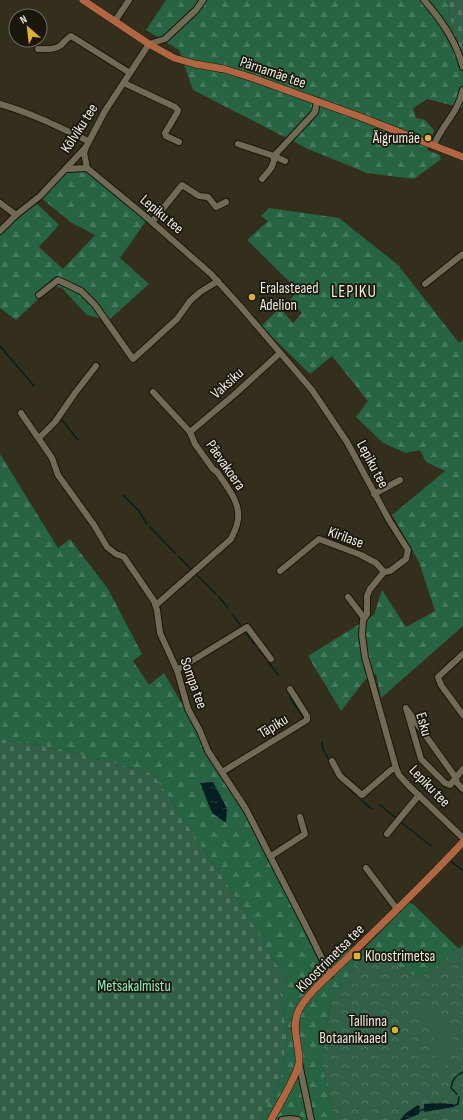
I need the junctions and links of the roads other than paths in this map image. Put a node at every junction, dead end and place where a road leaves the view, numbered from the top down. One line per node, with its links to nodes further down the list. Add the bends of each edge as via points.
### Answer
1 (83, 0): 5 (main road, Pärnamäe tee)
2 (129, 0): 5 (street)
3 (203, 0): 6 (street, via 196,10)
4 (424, 0): 10 (street, via 452,38)
5 (115, 21): 7 (main road, Pärnamäe tee)
6 (163, 40): 7 (street); 9 (street)
7 (149, 44): 9 (main road, Pärnamäe tee); 11 (street, Kõlviku tee)
8 (38, 49): 11 (street, via 56,48 71,36)
9 (163, 52): 14 (main road, Pärnamäe tee, via 181,60 240,74)
10 (463, 68)
11 (130, 73): 12 (street, Kõlviku tee)
12 (124, 83): 16 (street, via 178,110 165,133); 17 (street, Kõlviku tee)
13 (463, 90): 19 (street, via 459,105 439,133)
14 (317, 101): 19 (main road, Pärnamäe tee); 20 (street, via 315,112)
15 (0, 104): 17 (street, via 38,117)
16 (179, 142)
17 (87, 144): 23 (street, via 84,153); 24 (street, Kõlviku tee)
18 (238, 144): 20 (street)
19 (434, 145): 21 (main road, Pärnamäe tee)
20 (274, 156): 22 (street); 25 (street, via 272,167)
21 (463, 157)
22 (285, 161)
23 (86, 168): 24 (street); 29 (street, Lepiku tee)
24 (66, 169): 28 (street, Kõlviku tee, via 40,196)
25 (262, 179)
26 (0, 202): 28 (street)
27 (226, 202): 29 (street, via 216,207 208,197 198,196 182,185)
28 (16, 215): 30 (street, Kõlviku tee)
29 (152, 222): 32 (street, Lepiku tee)
30 (0, 231)
31 (463, 254): 33 (street)
32 (218, 281): 34 (street, via 190,301 177,319 133,359 95,305 81,292 58,280); 35 (street, Lepiku tee)
33 (425, 284)
34 (39, 295)
35 (280, 353): 39 (street, Vaksiku); 42 (street, Lepiku tee, via 312,390 332,419 353,452)
36 (96, 366): 40 (street, via 55,422)
37 (153, 392): 39 (street, Päevakoera)
38 (21, 413): 40 (street, Sompa tee)
39 (190, 432): 46 (street, Päevakoera, via 195,444 235,500 239,515 231,539)
40 (39, 438): 46 (street, Sompa tee, via 52,458 58,475 107,547 124,557)
41 (400, 480): 42 (street)
42 (374, 494): 44 (street, Lepiku tee, via 408,550 406,559 390,571)
43 (280, 570): 44 (street, Kirilase, via 319,539 361,555 376,563)
44 (384, 572): 47 (street, Lepiku tee, via 370,589 367,596 367,614)
45 (348, 597): 47 (street)
46 (156, 605): 50 (street, Sompa tee, via 160,633)
47 (364, 618): 54 (street, Lepiku tee, via 362,635 365,657)
48 (463, 654): 52 (street, via 438,677)
49 (271, 659): 50 (street, via 246,627)
50 (177, 670): 56 (street, Sompa tee, via 188,709 208,751)
51 (290, 689): 56 (street, Täpiku, via 307,720)
52 (463, 715)
53 (332, 761): 54 (street, via 340,776 362,795)
54 (396, 768): 59 (street, Lepiku tee, via 402,779)
55 (463, 770): 57 (street)
56 (222, 772): 64 (street, Sompa tee, via 246,809)
57 (456, 778): 57 (street, Esku, via 417,723 406,708 421,759 445,783 450,785); 58 (street, Esku)
58 (463, 789)
59 (419, 795): 61 (street); 62 (street, Lepiku tee)
60 (300, 817): 64 (street, via 305,834)
61 (387, 834)
62 (463, 838)
63 (463, 842): 66 (main road, Kloostrimetsa tee)
64 (271, 856): 67 (street, Sompa tee)
65 (366, 868): 66 (street)
66 (397, 909): 67 (main road, Kloostrimetsa tee)
67 (330, 975): 68 (main road, Kloostrimetsa tee, via 298,1012 296,1026)
68 (299, 1064): 69 (main road, Kloostrimetsa tee); 72 (street)
69 (271, 1120)
70 (282, 1120): 71 (street)
71 (298, 1120)
72 (311, 1120)

